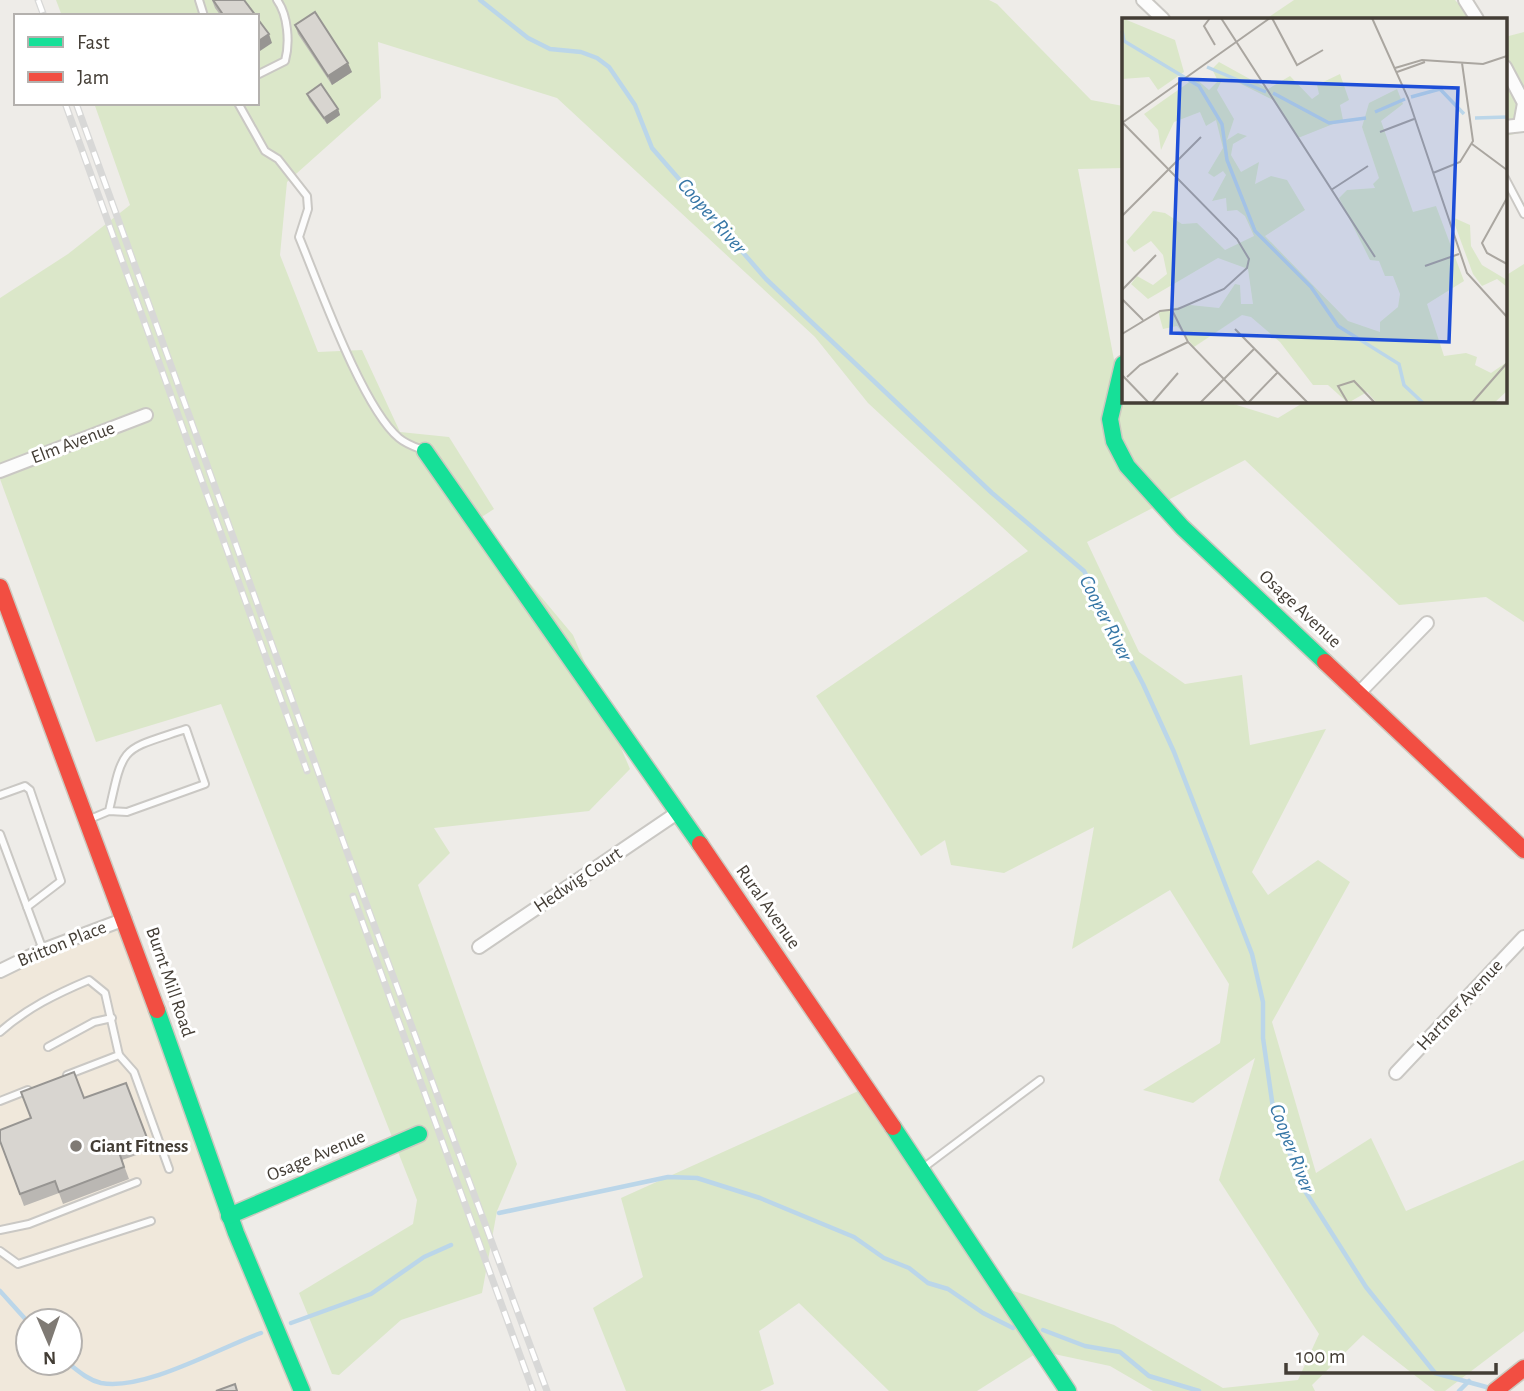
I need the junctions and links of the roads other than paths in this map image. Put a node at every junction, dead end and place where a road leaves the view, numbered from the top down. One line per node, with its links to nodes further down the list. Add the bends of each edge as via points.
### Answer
1 (277, 0): 7 (lane, via 283,8 288,50 285,61)
2 (1143, 0): 4 (street)
3 (1465, 0): 5 (street)
4 (1162, 18)
5 (1476, 18)
6 (1506, 69): 9 (street, via 1524,103)
7 (259, 74)
8 (239, 105): 14 (lane, via 265,151 278,159 307,196 309,209 299,237 362,382 386,424 401,440)
9 (1522, 125)
10 (1506, 179): 11 (lane)
11 (1524, 214)
12 (1122, 365): 18 (street, Osage Avenue, via 1110,419 1114,441 1127,466 1182,527)
13 (146, 415): 15 (street, Elm Avenue)
14 (425, 451): 21 (street, Rural Avenue)
15 (0, 471)
16 (0, 587): 22 (street, Burnt Mill Road)
17 (1427, 623): 18 (street)
18 (1359, 693): 24 (street, Osage Avenue)
19 (0, 795): 25 (lane, via 25,786 30,790 61,881)
20 (109, 811): 20 (lane, via 127,812 205,784 186,729 133,747 124,755); 22 (lane)
21 (677, 813): 28 (street, Hedwig Court); 42 (street, Rural Avenue)
22 (88, 820): 26 (street, Burnt Mill Road)
23 (0, 834): 25 (lane)
24 (1524, 850)
25 (27, 907): 29 (lane)
26 (125, 919): 29 (street, Britton Place); 44 (street, Burnt Mill Road)
27 (1524, 937): 35 (street, Hartner Avenue)
28 (479, 947)
29 (43, 950): 30 (street, Britton Place)
30 (0, 971)
31 (112, 1018): 32 (lane, via 105,993 89,980 53,995); 33 (lane, via 94,1022); 34 (lane)
32 (0, 1032)
33 (48, 1047)
34 (118, 1055): 36 (lane); 41 (lane, via 134,1073)
35 (1396, 1073)
36 (61, 1077)
37 (1040, 1080): 42 (lane)
38 (38, 1086): 39 (lane)
39 (0, 1101)
40 (419, 1134): 44 (street, Osage Avenue)
41 (169, 1169)
42 (922, 1169): 51 (street, Rural Avenue)
43 (137, 1182): 46 (lane, via 29,1224)
44 (229, 1216): 50 (street, Burnt Mill Road)
45 (151, 1221): 47 (lane, via 18,1264)
46 (0, 1230)
47 (0, 1251)
48 (1524, 1368): 49 (street)
49 (1499, 1388)
50 (302, 1391)
51 (1068, 1391)

